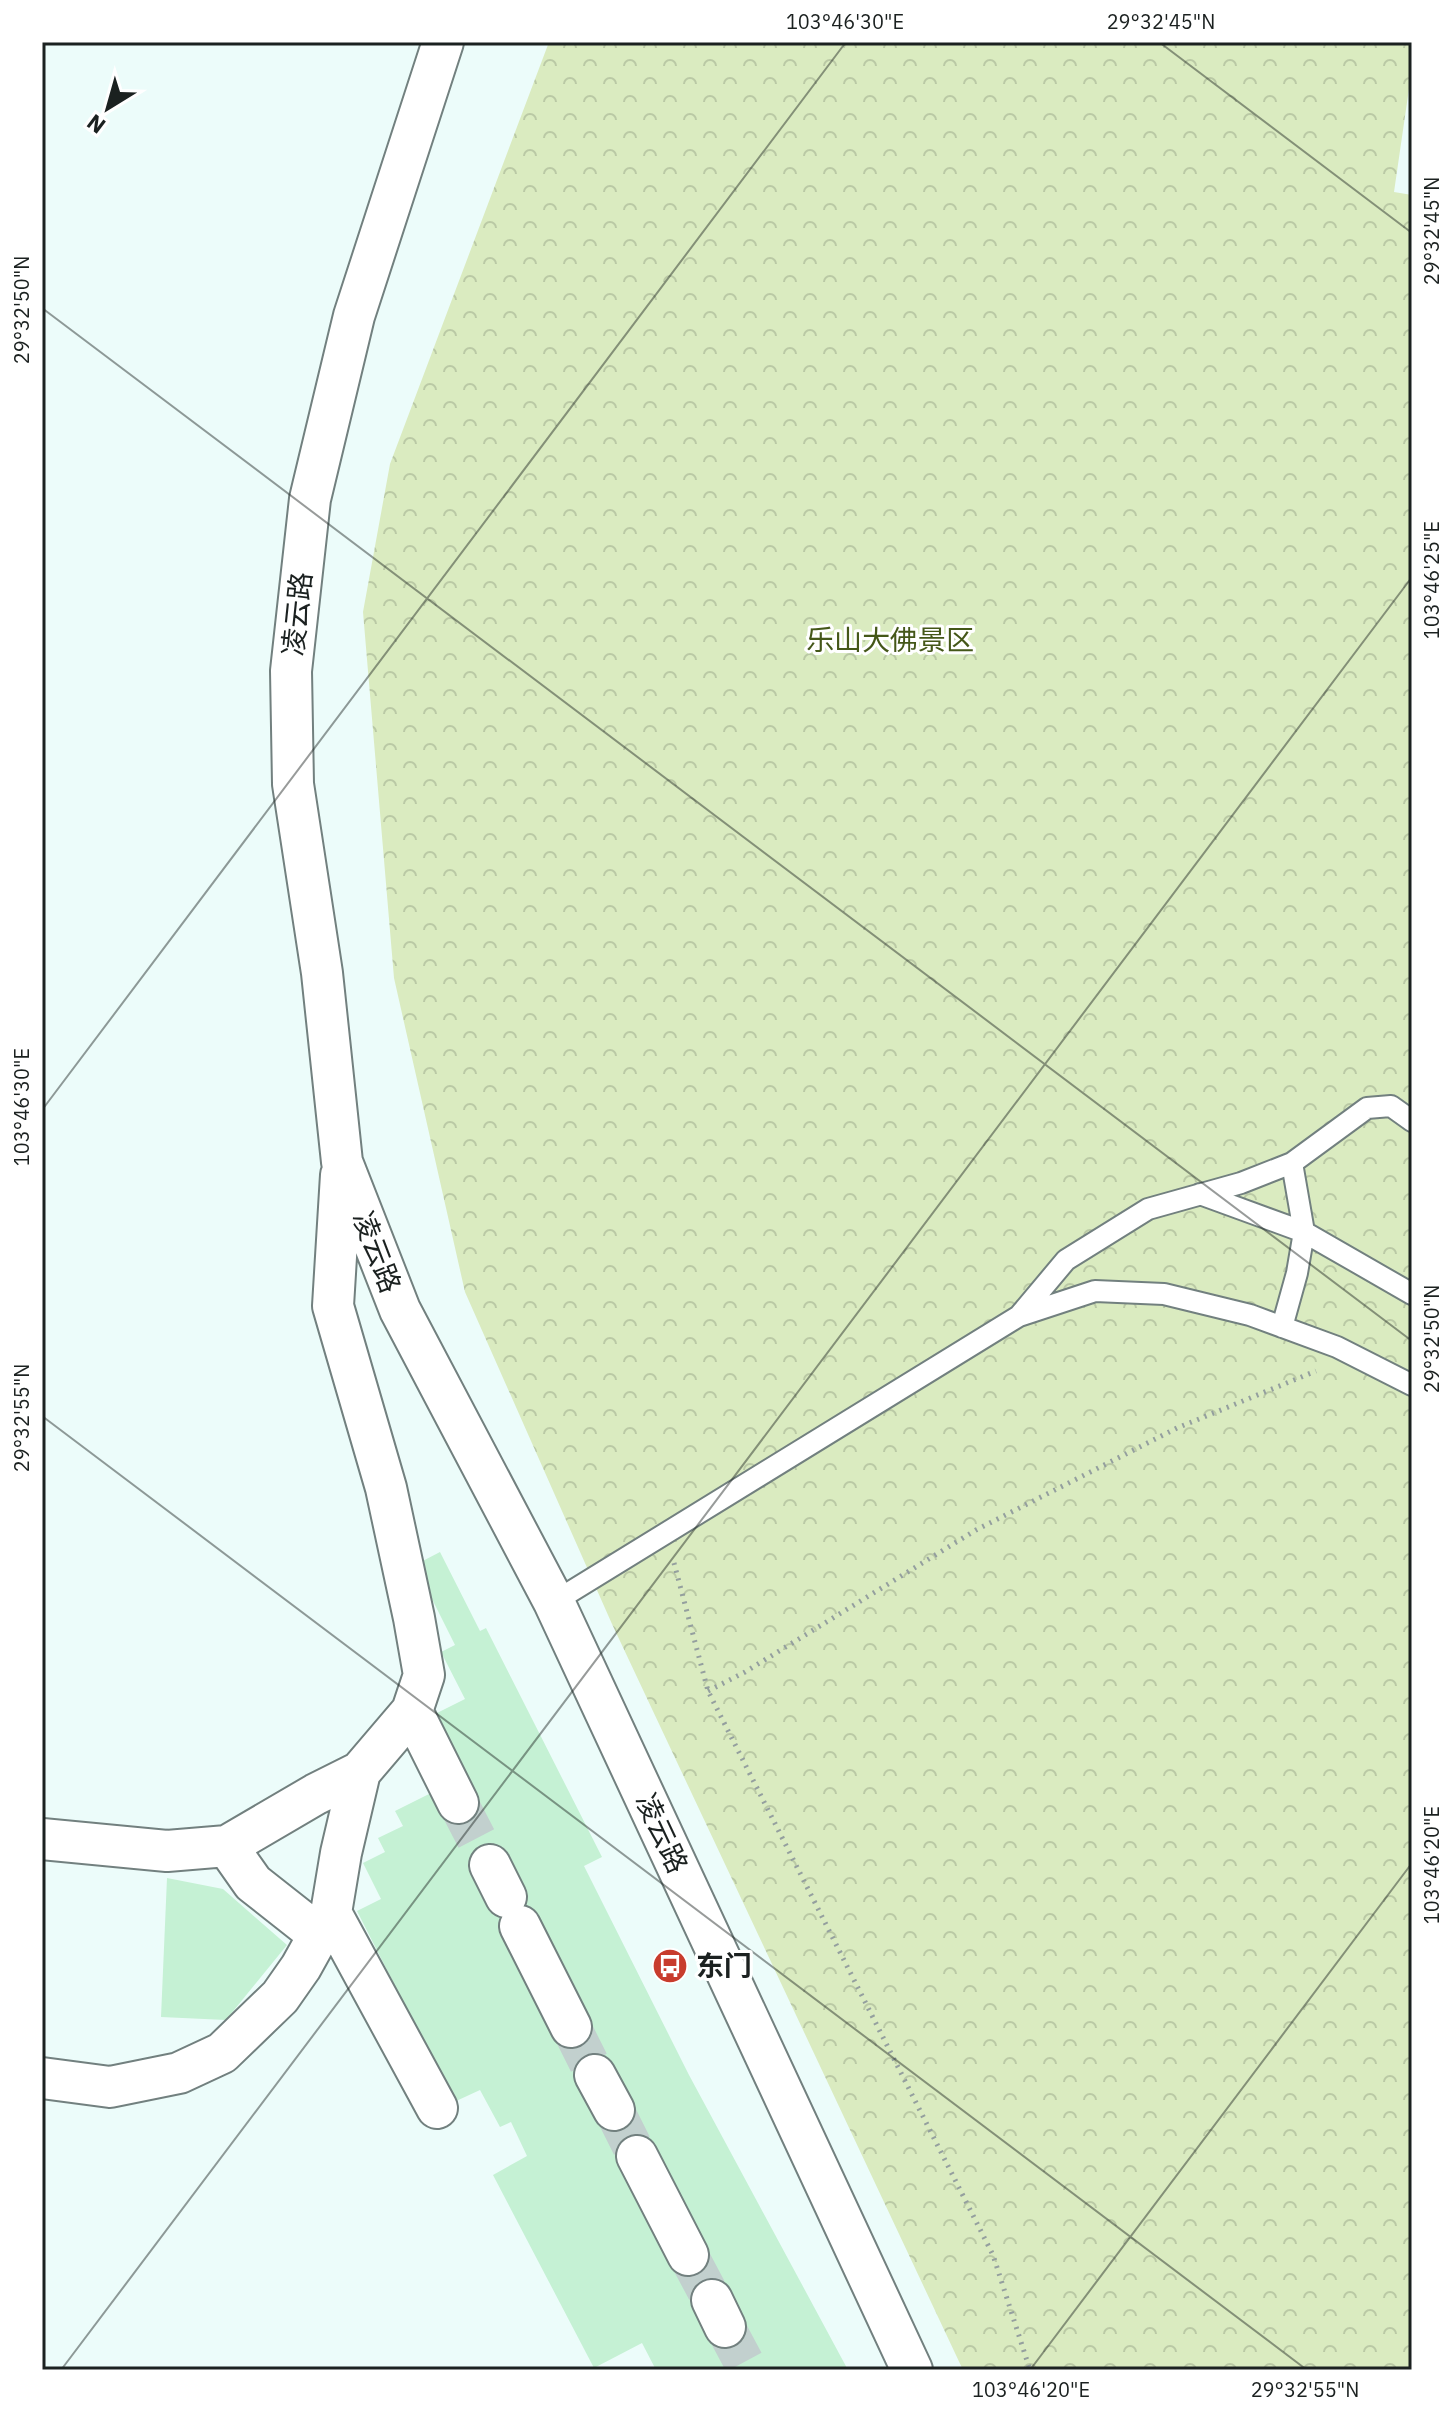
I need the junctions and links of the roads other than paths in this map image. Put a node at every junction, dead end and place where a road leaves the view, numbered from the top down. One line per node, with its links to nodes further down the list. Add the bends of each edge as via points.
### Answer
1 (443, 42): 3 (street, 凌云路, via 354,316 310,499 291,671 293,784 322,973)
2 (1412, 1121): 4 (lane, via 1391,1106 1367,1108)
3 (342, 1162): 11 (street, 凌云路, via 400,1310); 12 (street, via 333,1306 386,1488 414,1618 424,1675)
4 (1292, 1163): 5 (lane); 6 (lane)
5 (1200, 1194): 6 (lane); 8 (lane, via 1148,1209 1066,1260)
6 (1304, 1232): 7 (lane); 9 (lane)
7 (1412, 1294)
8 (1019, 1316): 9 (lane, via 1095,1291 1164,1294); 11 (lane)
9 (1282, 1327): 10 (lane)
10 (1412, 1385)
11 (554, 1602): 26 (street, 凌云路)
12 (412, 1711): 13 (street); 14 (street)
13 (360, 1772): 16 (street); 18 (street)
14 (458, 1803)
15 (42, 1839): 16 (street, via 167,1851)
16 (227, 1846): 18 (street, via 253,1883)
17 (506, 1896): 19 (street)
18 (325, 1924): 21 (street, via 280,1997 222,2053 179,2073 110,2087); 22 (street)
19 (571, 2027)
20 (595, 2075): 23 (street)
21 (42, 2078)
22 (437, 2108)
23 (614, 2110)
24 (637, 2156): 25 (street)
25 (688, 2255)
26 (912, 2370)

